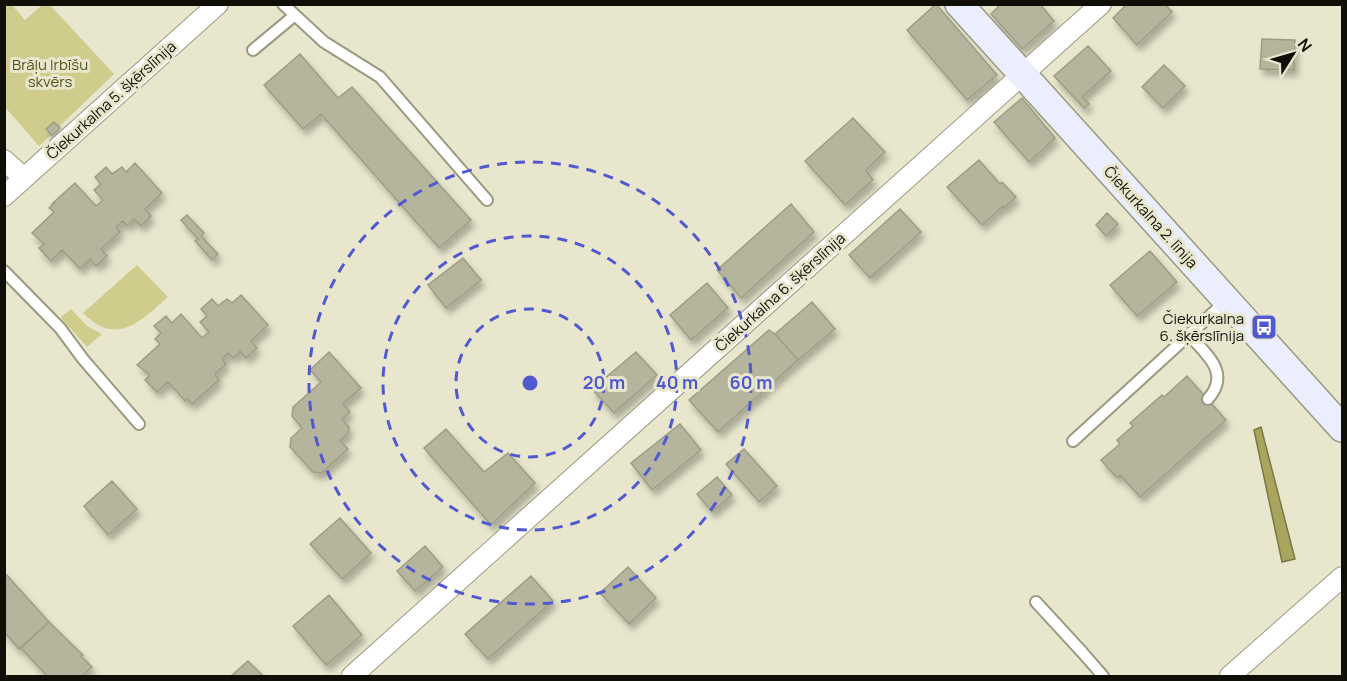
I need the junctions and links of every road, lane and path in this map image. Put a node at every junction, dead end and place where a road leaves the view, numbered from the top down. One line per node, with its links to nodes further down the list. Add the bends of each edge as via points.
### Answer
1 (218, 4): 9 (street, Čiekurkalna 5. šķērslīnija)
2 (283, 4): 5 (lane)
3 (959, 4): 7 (street, Čiekurkalna 2. līnija)
4 (1101, 4): 7 (street, Čiekurkalna 6. šķērslīnija)
5 (295, 15): 6 (lane); 11 (lane, via 324,42 380,77)
6 (253, 50)
7 (1023, 75): 13 (street, Čiekurkalna 2. līnija); 21 (street, Čiekurkalna 6. šķērslīnija)
8 (4, 160): 9 (street)
9 (24, 178): 10 (street, Čiekurkalna 5. šķērslīnija)
10 (4, 196)
11 (487, 200)
12 (4, 271): 16 (lane, via 60,328)
13 (1226, 301): 14 (lane); 17 (street, Čiekurkalna 2. līnija)
14 (1189, 335): 15 (lane, via 1217,370 1217,385); 18 (lane)
15 (1208, 399)
16 (139, 424)
17 (1342, 429)
18 (1073, 441)
19 (1342, 577): 23 (street)
20 (1036, 602): 22 (lane)
21 (352, 676)
22 (1103, 676)
23 (1230, 676)

